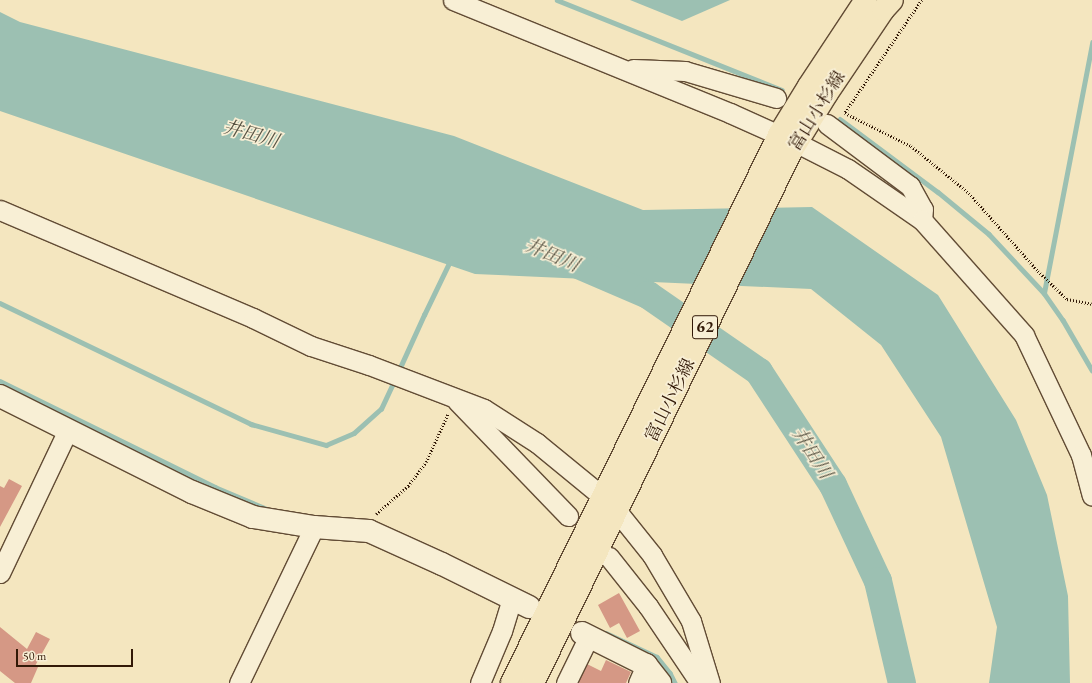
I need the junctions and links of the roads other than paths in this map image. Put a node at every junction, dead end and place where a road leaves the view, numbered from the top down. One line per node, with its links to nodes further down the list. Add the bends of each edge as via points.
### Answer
1 (453, 0): 4 (street)
2 (866, 0): 7 (main road, 富山小杉線 / 62, via 809,86)
3 (892, 0): 7 (main road, 富山小杉線 / 62, via 827,93)
4 (621, 69): 5 (street, via 685,71); 7 (street, via 730,113)
5 (776, 98)
6 (827, 124): 9 (street, via 910,186 923,209)
7 (785, 145): 9 (street, via 848,169); 14 (main road, 富山小杉線 / 62)
8 (0, 210): 11 (street, via 253,318 311,346)
9 (922, 220): 13 (street, via 1024,335 1081,454)
10 (0, 396): 12 (street)
11 (455, 398): 14 (street, via 484,409 537,443); 15 (street)
12 (68, 430): 16 (street, via 192,492 253,517); 18 (street)
13 (1092, 496)
14 (612, 499): 24 (main road, 富山小杉線 / 62); 25 (main road, 富山小杉線 / 62); 29 (street, via 652,555 691,621)
15 (568, 516)
16 (314, 527): 19 (street, via 369,531); 22 (street)
17 (609, 557): 28 (street, via 648,606)
18 (0, 574)
19 (521, 603): 23 (street, via 502,631)
20 (586, 635): 21 (street); 26 (street)
21 (642, 674): 27 (street)
22 (239, 683)
23 (480, 683)
24 (512, 683)
25 (533, 683)
26 (566, 683)
27 (660, 683)
28 (700, 683)
29 (710, 683)

